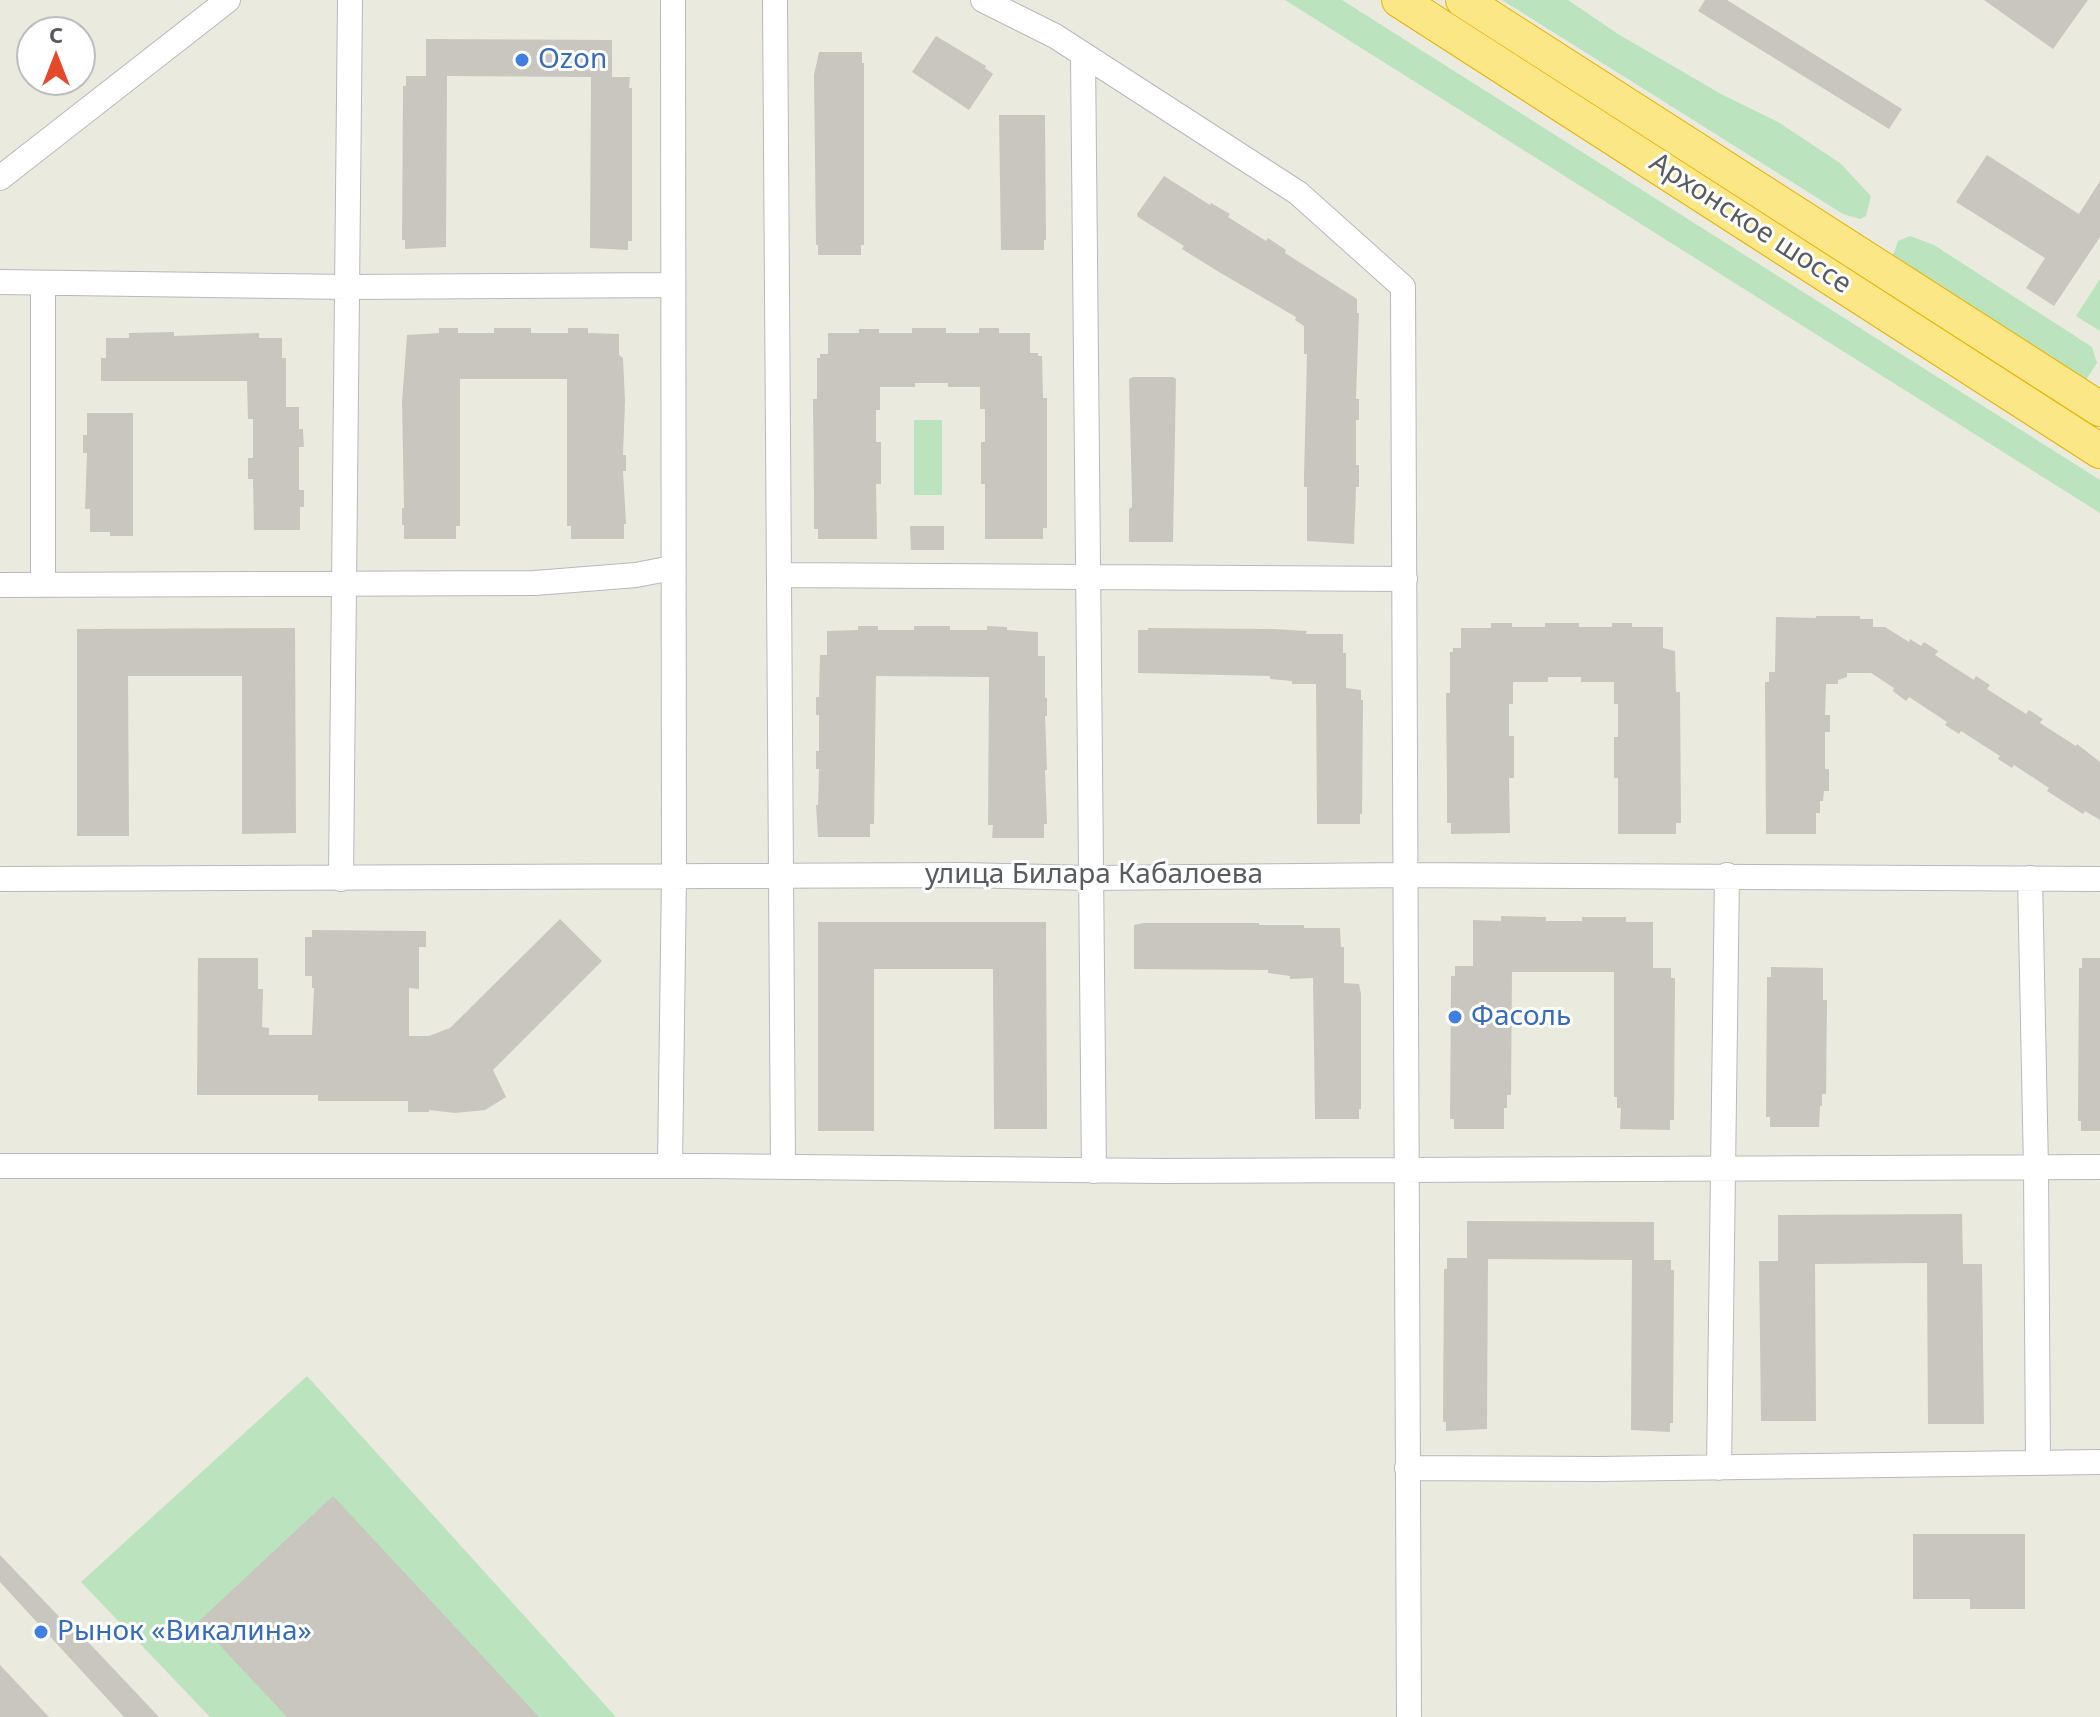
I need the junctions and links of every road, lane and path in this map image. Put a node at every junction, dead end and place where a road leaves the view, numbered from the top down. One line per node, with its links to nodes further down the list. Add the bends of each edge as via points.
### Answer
1 (228, 0): 9 (street)
2 (350, 0): 13 (street)
3 (673, 0): 12 (street)
4 (775, 0): 17 (street)
5 (983, 0): 8 (street)
6 (1399, 0): 15 (highway, Архонское шоссе)
7 (1463, 0): 14 (highway, Архонское шоссе)
8 (1083, 55): 18 (street); 19 (street, via 1298,193 1403,287)
9 (0, 178)
10 (0, 282): 11 (street)
11 (43, 283): 13 (street); 22 (street)
12 (673, 285): 13 (street); 16 (street)
13 (347, 287): 20 (street)
14 (2100, 409)
15 (2100, 451)
16 (672, 568): 20 (street, via 535,583); 26 (street)
17 (779, 575): 18 (street); 23 (street)
18 (1089, 577): 19 (street); 27 (street)
19 (1405, 579): 24 (street)
20 (344, 582): 22 (street); 30 (street)
21 (0, 585): 22 (street)
22 (43, 585)
23 (781, 875): 26 (street, улица Билара Кабалоева); 27 (street, улица Билара Кабалоева); 34 (street)
24 (1406, 875): 25 (street, улица Билара Кабалоева); 27 (street, улица Билара Кабалоева); 37 (street)
25 (1727, 875): 28 (street, улица Билара Кабалоева); 35 (street)
26 (674, 876): 30 (street, улица Билара Кабалоева); 33 (street)
27 (1089, 878): 39 (street)
28 (2030, 878): 31 (street, улица Билара Кабалоева); 38 (street)
29 (0, 879): 30 (street, улица Билара Кабалоева)
30 (341, 879)
31 (2100, 879)
32 (0, 1166): 33 (street)
33 (670, 1166): 34 (street)
34 (783, 1167): 39 (street)
35 (1722, 1167): 37 (street); 38 (street); 43 (street)
36 (2100, 1167): 38 (street)
37 (1408, 1168): 39 (street); 42 (street)
38 (2036, 1168): 40 (street)
39 (1094, 1171)
40 (2038, 1462): 41 (street); 43 (street)
41 (2100, 1462)
42 (1407, 1468): 43 (street); 44 (street)
43 (1719, 1468)
44 (1409, 1717)

